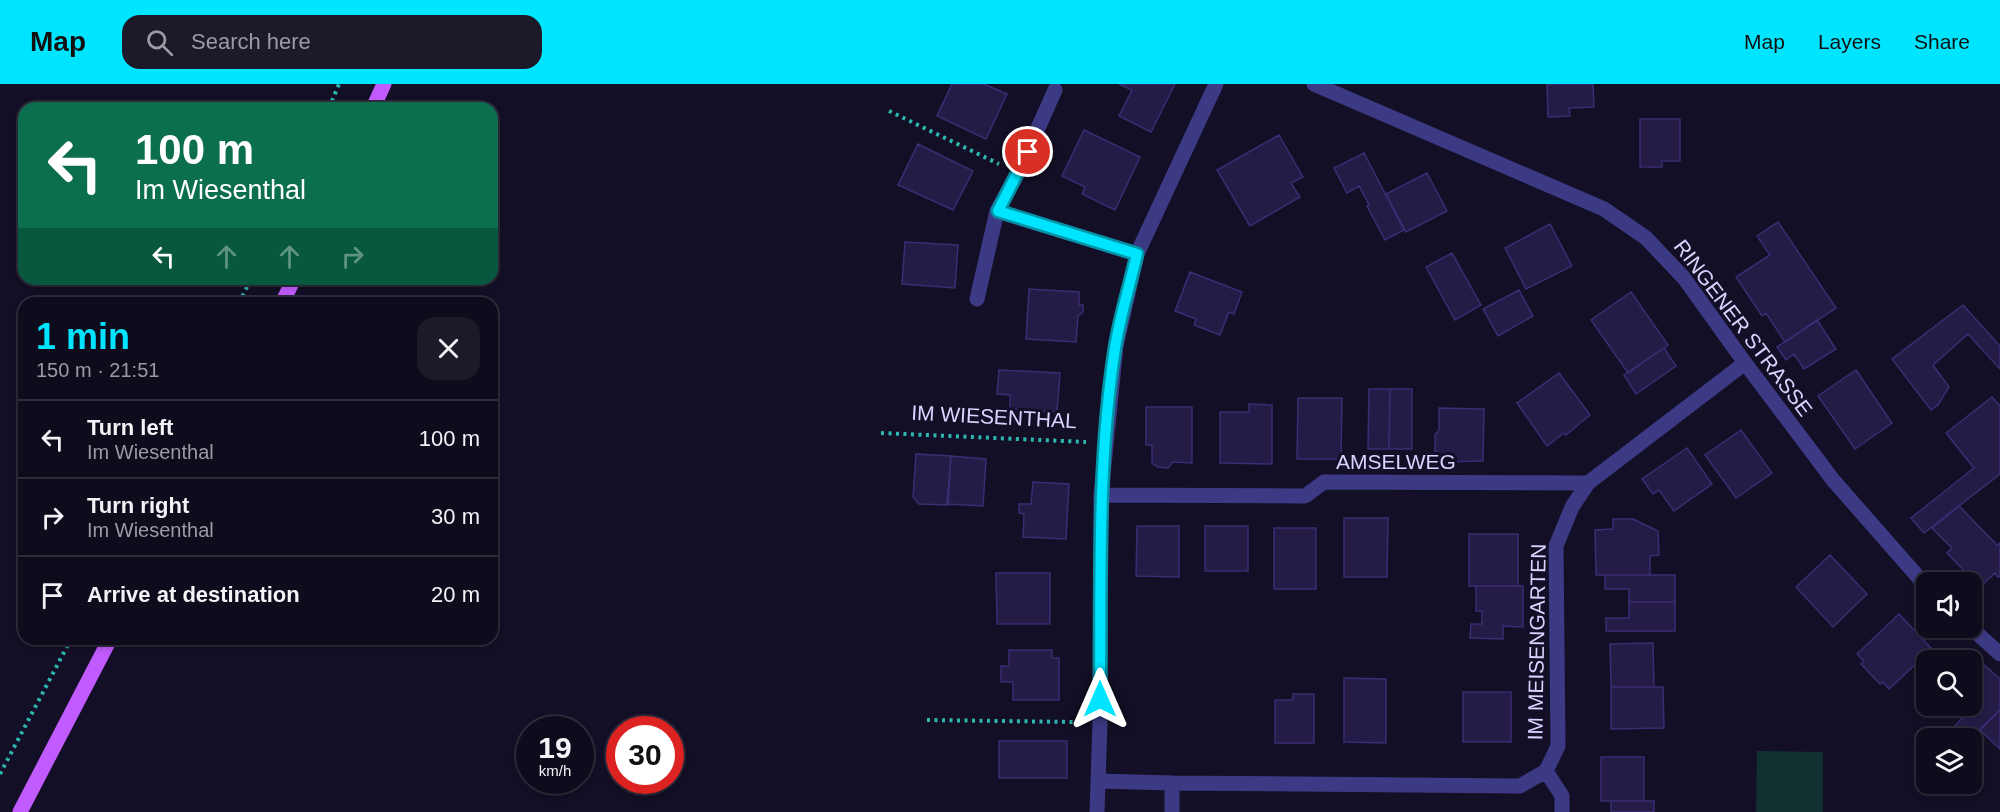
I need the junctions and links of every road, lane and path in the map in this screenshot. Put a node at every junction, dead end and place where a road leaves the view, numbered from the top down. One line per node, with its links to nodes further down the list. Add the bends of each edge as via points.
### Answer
1 (339, 84): 6 (path)
2 (384, 84): 7 (main road)
3 (1216, 84): 11 (street, IM WIESENTHAL)
4 (1314, 84): 13 (street, RINGENER STRASSE, via 1604,209 1646,238 1684,278)
5 (1055, 90): 9 (street)
6 (332, 102)
7 (376, 102)
8 (889, 111): 9 (path)
9 (1018, 173): 10 (street)
10 (998, 211): 11 (street); 12 (street)
11 (1137, 254): 15 (street, IM WIESENTHAL, via 1116,346)
12 (977, 299)
13 (1744, 363): 16 (street, IM MEISENGARTEN); 18 (street, RINGENER STRASSE, via 1833,480)
14 (881, 433): 15 (path, IM WIESENTHAL)
15 (1105, 443): 17 (street, IM WIESENTHAL)
16 (1588, 483): 17 (street, AMSELWEG, via 1324,482 1305,496); 25 (street, IM MEISENGARTEN, via 1572,507 1556,546 1558,746)
17 (1101, 495): 24 (street, IM WIESENTHAL)
18 (1916, 575)
19 (1982, 638): 22 (street)
20 (68, 645): 26 (path)
21 (107, 645): 29 (main road)
22 (2000, 654)
23 (927, 720): 24 (path)
24 (1100, 722): 27 (street, IM WIESENTHAL)
25 (1546, 771): 28 (street, IM MEISENGARTEN, via 1520,786); 32 (street, via 1562,796)
26 (0, 774)
27 (1098, 781): 28 (street); 30 (street, IM WIESENTHAL)
28 (1172, 783): 31 (street)
29 (20, 812)
30 (1097, 812)
31 (1172, 812)
32 (1562, 812)

